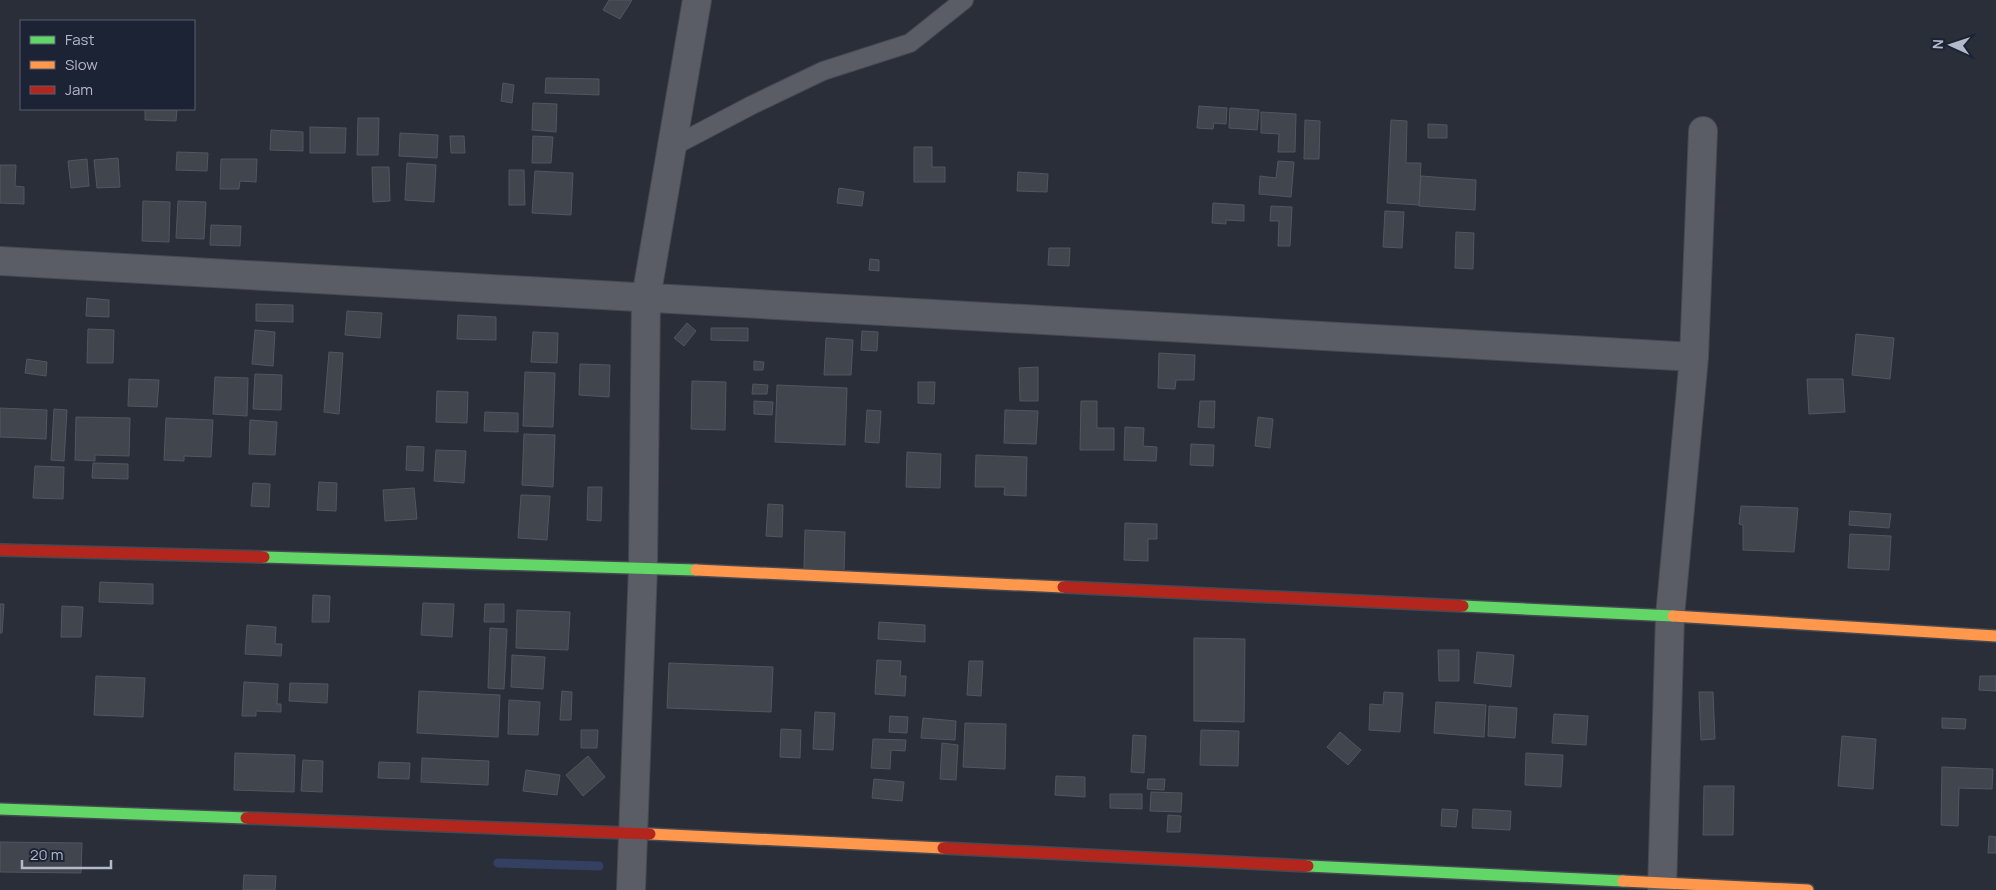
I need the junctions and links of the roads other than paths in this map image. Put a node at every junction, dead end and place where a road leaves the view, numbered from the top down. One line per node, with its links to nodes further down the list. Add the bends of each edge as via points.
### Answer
1 (697, 0): 4 (street)
2 (964, 0): 4 (lane, via 910,43 822,71)
3 (1703, 132): 7 (street)
4 (670, 148): 6 (street)
5 (0, 261): 6 (street)
6 (646, 298): 7 (street); 9 (street)
7 (1694, 358): 10 (street)
8 (0, 550): 9 (street)
9 (643, 567): 10 (street); 13 (street)
10 (1670, 616): 11 (street); 14 (street)
11 (1996, 636)
12 (0, 809): 13 (street)
13 (632, 833): 14 (street); 15 (street)
14 (1662, 886): 16 (street)
15 (631, 890)
16 (1808, 890)

